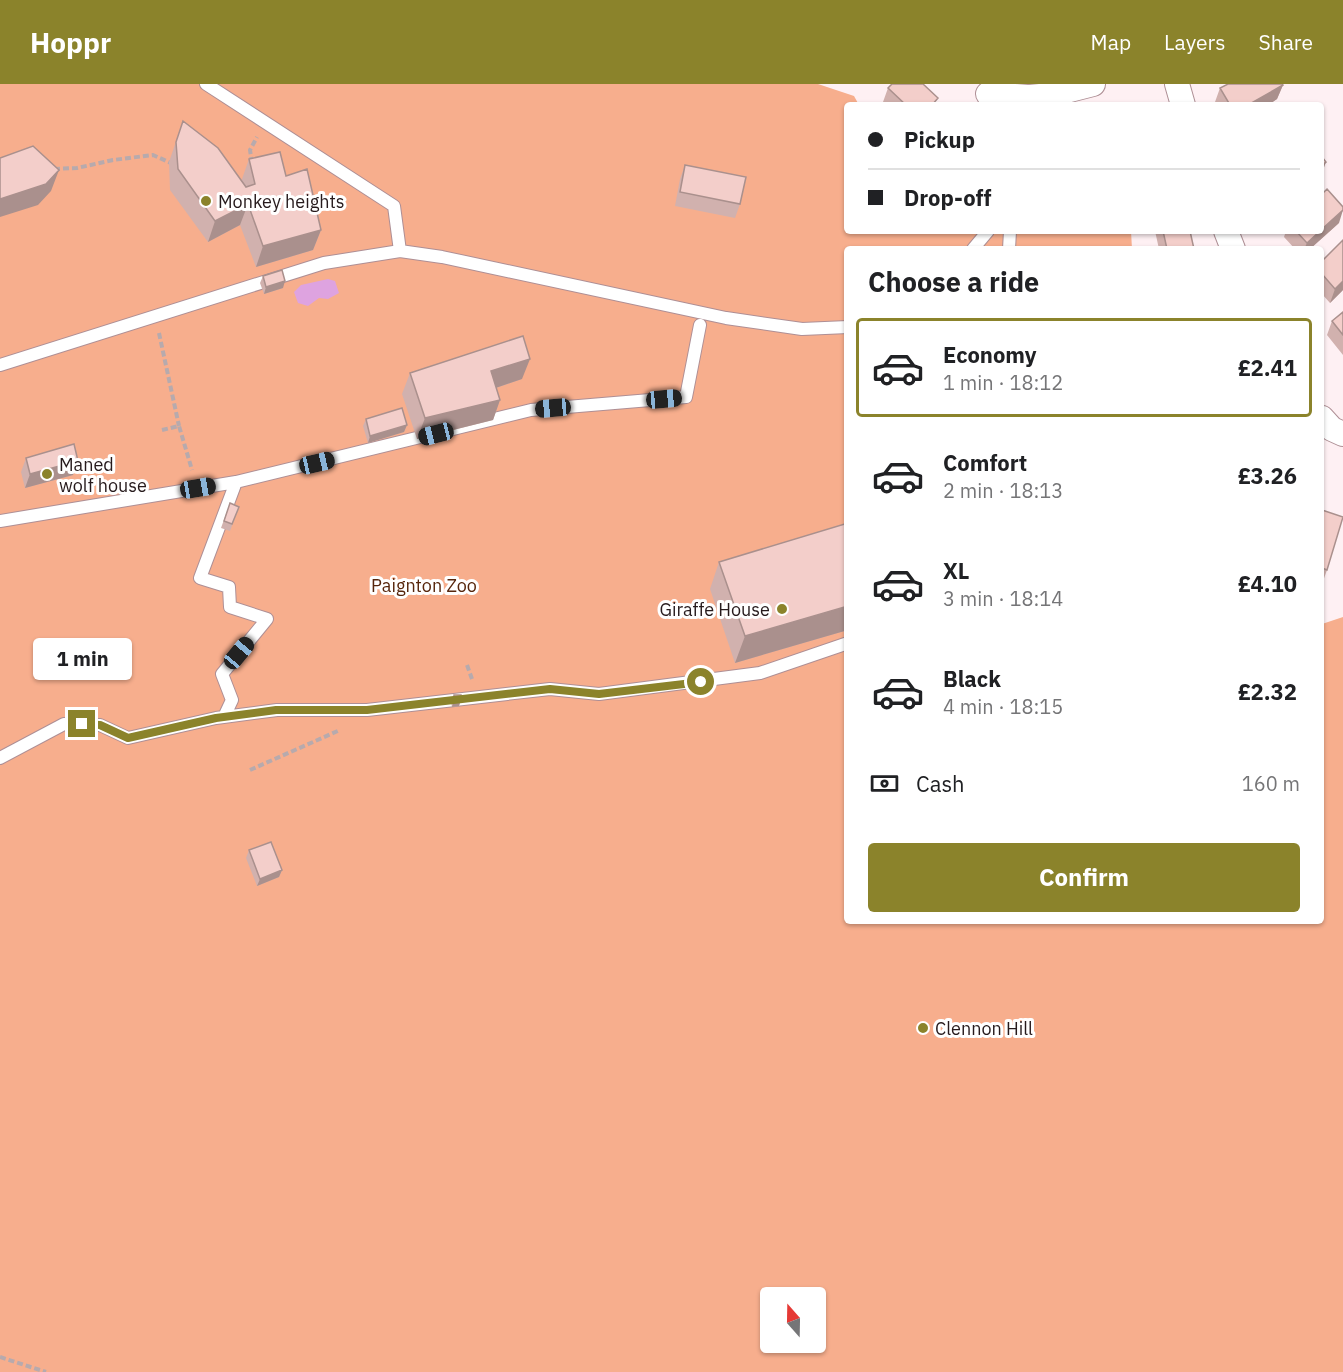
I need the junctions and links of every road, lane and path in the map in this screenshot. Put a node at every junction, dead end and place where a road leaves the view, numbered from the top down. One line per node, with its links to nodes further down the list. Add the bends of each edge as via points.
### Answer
1 (206, 84): 7 (lane)
2 (1093, 84): 5 (street)
3 (1177, 84): 6 (street)
4 (988, 94): 5 (street)
5 (1028, 101)
6 (1183, 102)
7 (264, 123): 9 (path, via 250,150); 13 (lane, via 394,206)
8 (179, 166): 10 (path, via 153,155)
9 (253, 168)
10 (53, 170)
11 (985, 234): 12 (lane)
12 (975, 246)
13 (400, 251): 14 (lane, via 324,263); 16 (lane, via 726,318 802,329)
14 (156, 316): 17 (lane); 19 (path)
15 (699, 325): 22 (lane, via 686,397 531,410)
16 (844, 327)
17 (0, 365)
18 (1324, 420): 21 (street)
19 (179, 426): 20 (path); 23 (path)
20 (162, 430)
21 (1343, 434)
22 (236, 482): 23 (lane); 27 (lane, via 200,578 229,587 230,607 267,619 222,674 232,700)
23 (198, 488): 24 (lane)
24 (0, 521)
25 (844, 644): 26 (lane, via 760,673 701,682 599,694 550,689)
26 (367, 710): 27 (lane, via 276,710); 29 (path, via 336,732)
27 (224, 717): 28 (lane, via 128,738 100,725 63,724)
28 (0, 758)
29 (250, 770)
30 (0, 1358): 31 (path)
31 (46, 1372)

